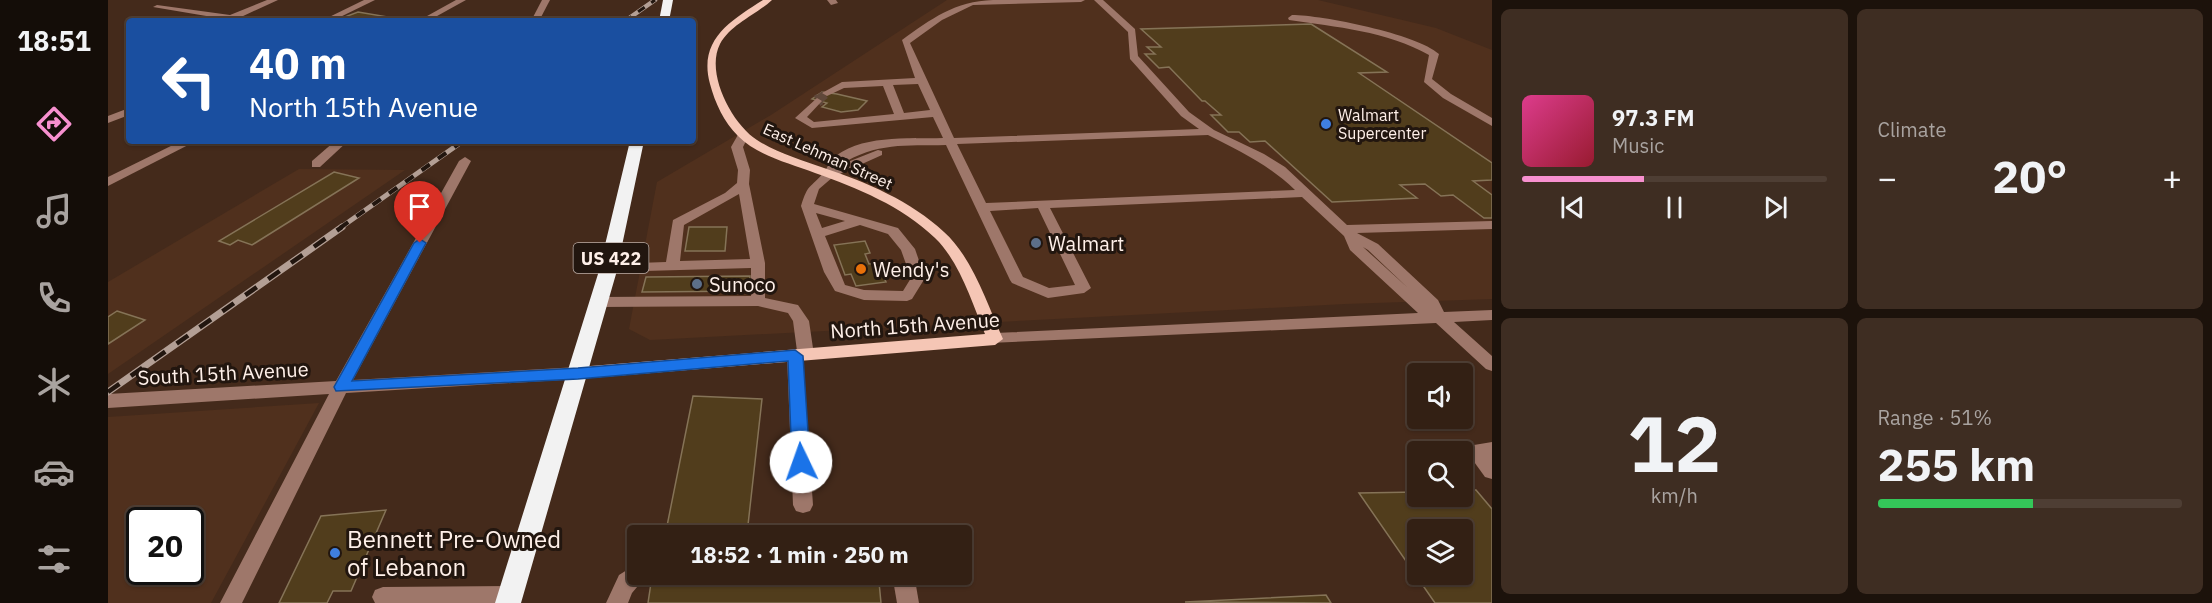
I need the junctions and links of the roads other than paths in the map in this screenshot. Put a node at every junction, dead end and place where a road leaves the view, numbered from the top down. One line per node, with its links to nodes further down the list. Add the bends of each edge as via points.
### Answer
1 (177, 0): 10 (street, via 157,7)
2 (274, 0): 10 (street)
3 (371, 0): 12 (street)
4 (462, 0): 13 (street)
5 (546, 0): 14 (street)
6 (668, 0): 15 (highway)
7 (768, 0): 27 (main road, East Lehman Street, via 740,18 716,45 712,70 718,95)
8 (1081, 0): 17 (street, via 972,3 960,7 905,42)
9 (1098, 0): 26 (street, via 1132,31 1131,52 1142,69 1185,114)
10 (232, 17): 11 (street)
11 (238, 18)
12 (332, 18)
13 (428, 18)
14 (536, 18)
15 (665, 18)
16 (1292, 18): 25 (street, via 1324,20 1409,40 1434,54 1427,80)
17 (921, 81): 18 (street); 22 (street)
18 (887, 82): 19 (street, via 842,85); 23 (street)
19 (827, 93)
20 (817, 100): 23 (street, via 800,118 812,125)
21 (126, 112): 24 (street)
22 (936, 112): 23 (street); 28 (street)
23 (900, 115)
24 (108, 120)
25 (1492, 123)
26 (1210, 132): 28 (street); 37 (street, via 1260,156)
27 (743, 135): 34 (main road, East Lehman Street, via 777,155); 36 (street, via 737,147 744,170)
28 (950, 141): 34 (street, via 900,145); 40 (street)
29 (184, 144): 35 (street)
30 (339, 144): 33 (street)
31 (636, 144): 47 (highway, US 422)
32 (465, 161): 56 (street)
33 (316, 164)
34 (829, 174): 39 (street, via 813,188); 52 (main road, East Lehman Street, via 903,207 942,237 974,292)
35 (109, 181)
36 (743, 184): 45 (street); 46 (street, via 729,196 678,223)
37 (1306, 193): 38 (street); 43 (street)
38 (1042, 204): 40 (street); 40 (street, via 1084,288 1048,293 1017,280)
39 (807, 206): 41 (street); 44 (street)
40 (982, 207)
41 (863, 221): 44 (street); 44 (street, via 893,231 908,249 918,278 907,296 864,295 840,288)
42 (1492, 225): 43 (street)
43 (1347, 231): 51 (street, via 1355,247 1395,285 1420,308)
44 (817, 234)
45 (758, 263): 46 (street); 48 (street)
46 (672, 266): 47 (street)
47 (609, 268): 49 (highway, US 422)
48 (758, 301): 49 (street); 53 (street, via 793,309 801,321)
49 (599, 302): 55 (highway, US 422)
50 (1492, 315): 51 (street, North 15th Avenue)
51 (1439, 317): 52 (street, North 15th Avenue); 54 (street)
52 (995, 339): 53 (main road, North 15th Avenue)
53 (801, 355): 55 (main road, North 15th Avenue); 58 (street)
54 (1492, 365)
55 (578, 373): 56 (street, North 15th Avenue); 62 (highway, US 422)
56 (341, 387): 57 (street, South 15th Avenue); 63 (street)
57 (108, 401)
58 (803, 505)
59 (627, 582): 64 (street)
60 (905, 585): 65 (street)
61 (383, 597): 62 (street)
62 (509, 600)
63 (231, 603)
64 (617, 603)
65 (908, 603)

